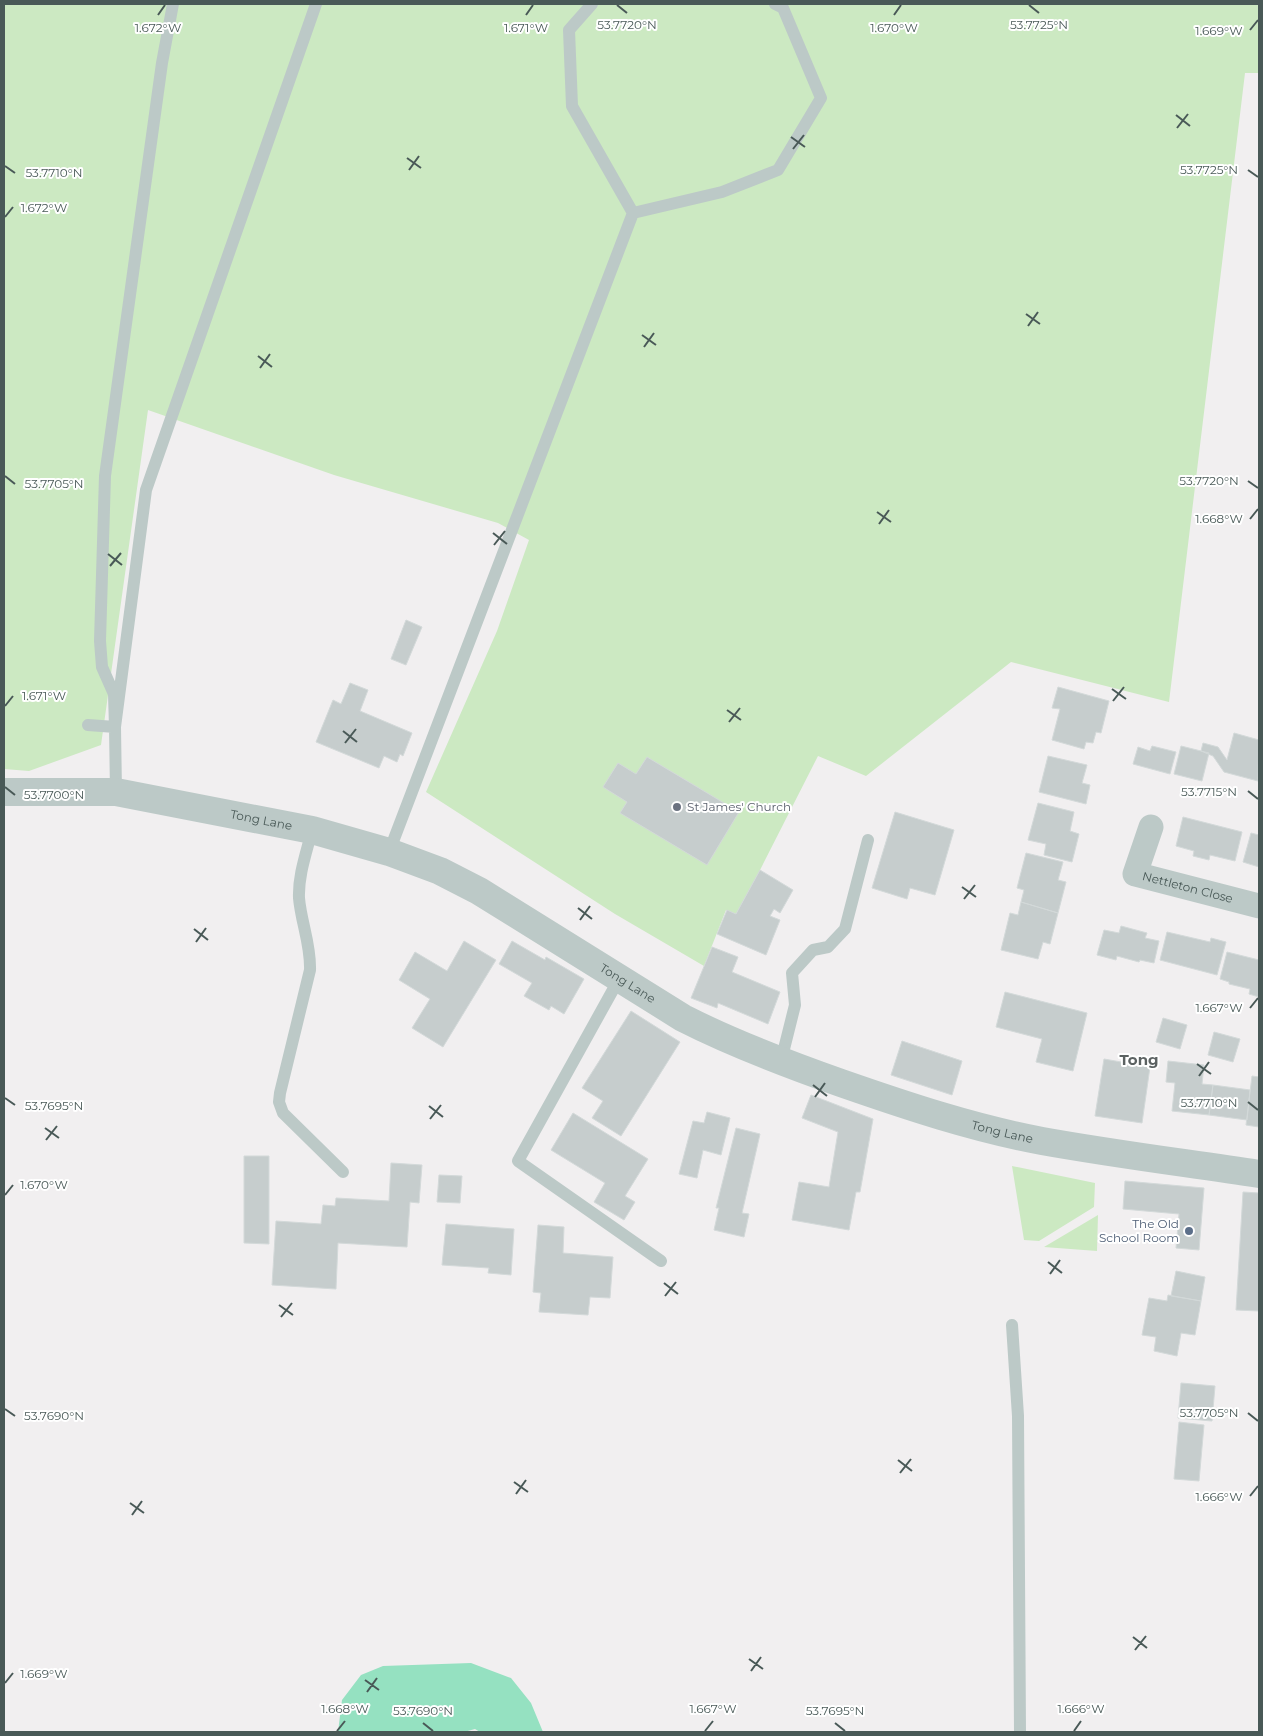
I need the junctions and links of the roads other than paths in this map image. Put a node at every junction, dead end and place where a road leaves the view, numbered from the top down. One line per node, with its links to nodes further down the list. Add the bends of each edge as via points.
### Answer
1 (173, 4): 7 (lane, via 105,476 100,641 102,667 114,694)
2 (316, 4): 7 (lane, via 146,490)
3 (592, 4): 5 (lane, via 570,30 572,106)
4 (774, 4): 5 (lane, via 784,8 821,98 778,170 722,192)
5 (633, 212): 13 (lane)
6 (88, 725): 7 (lane)
7 (115, 727): 9 (lane)
8 (4, 792): 9 (street, Tong Lane)
9 (116, 792): 11 (street, Tong Lane)
10 (1151, 827): 14 (street, Nettleton Close, via 1135,874)
11 (312, 830): 13 (street, Tong Lane); 17 (lane, via 299,896 311,955 310,970 280,1102 283,1112)
12 (868, 840): 16 (lane, via 845,929 828,947 813,950 792,973 795,1005)
13 (389, 852): 15 (street, Tong Lane, via 479,891)
14 (1259, 906)
15 (619, 979): 16 (street, Tong Lane, via 718,1036); 19 (lane, via 518,1161)
16 (781, 1061): 18 (street, Tong Lane, via 900,1104 995,1131)
17 (344, 1172)
18 (1259, 1174)
19 (661, 1261)
20 (1012, 1325): 21 (lane, via 1018,1416)
21 (1020, 1732)

